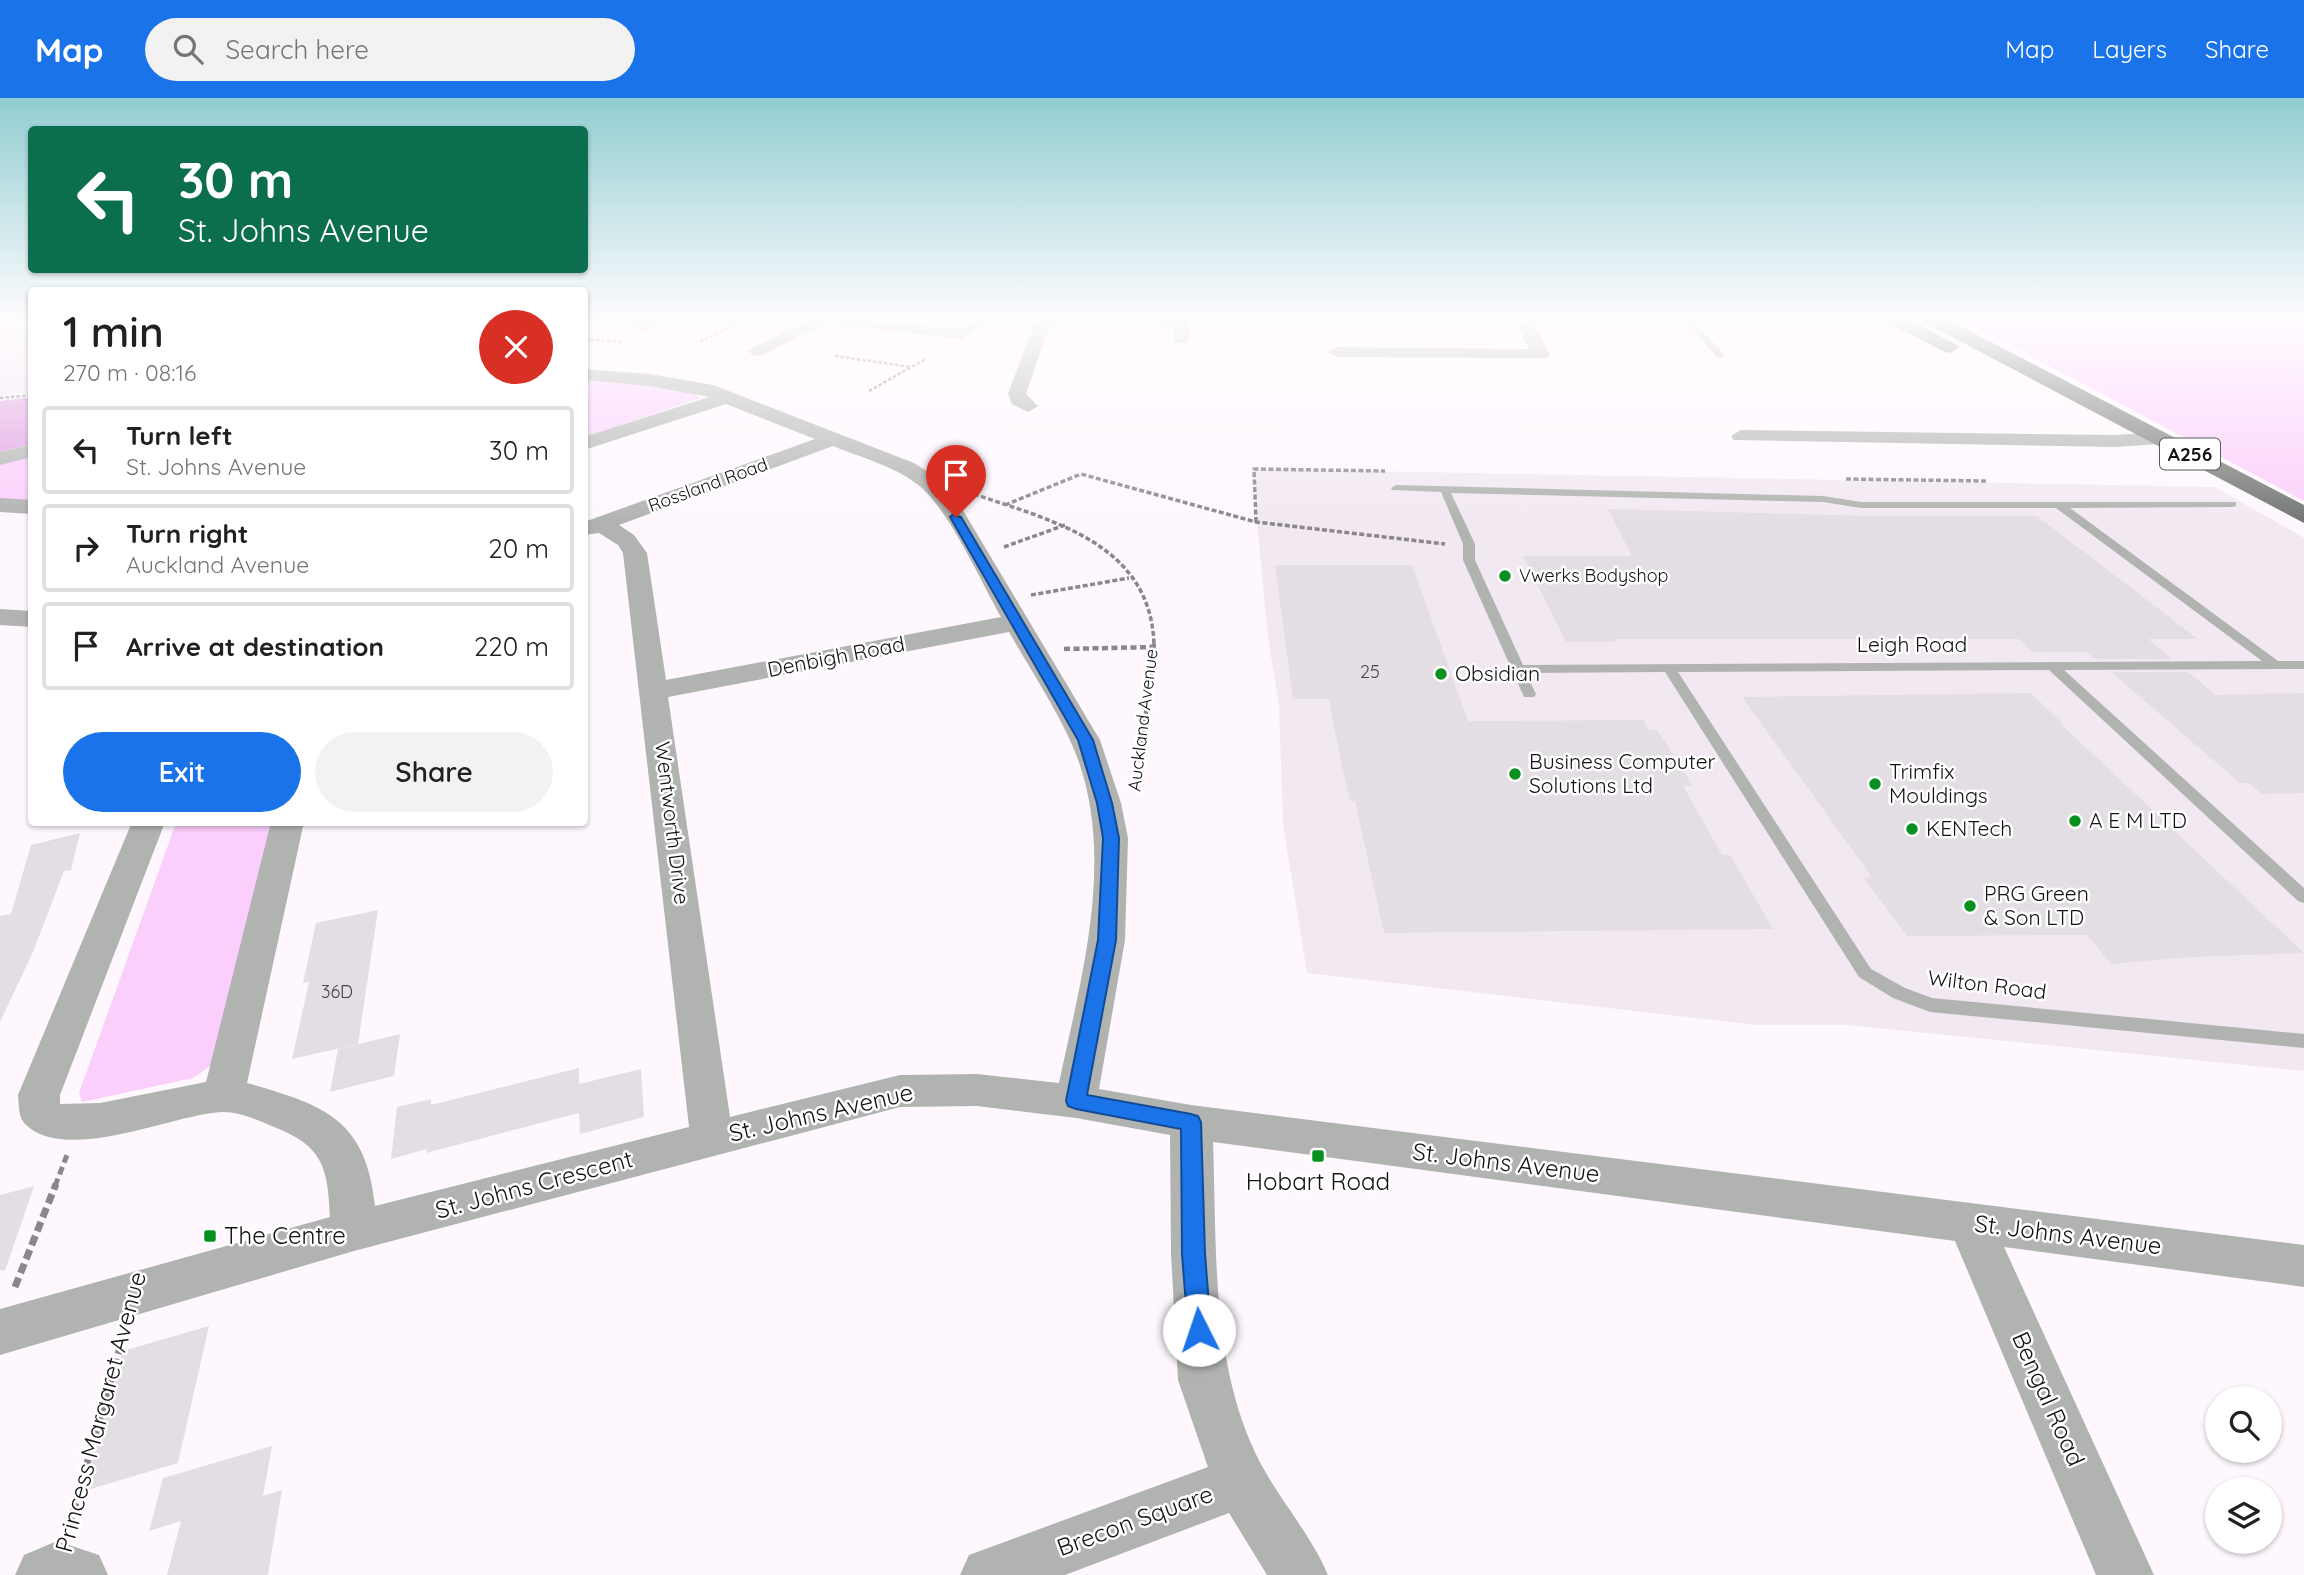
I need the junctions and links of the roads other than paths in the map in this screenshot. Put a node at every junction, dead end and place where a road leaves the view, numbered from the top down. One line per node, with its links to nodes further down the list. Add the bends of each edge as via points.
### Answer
1 (688, 386): 5 (street, Auckland Avenue)
2 (1020, 386): 6 (street, via 1019,400)
3 (2037, 386): 7 (main road, A256)
4 (2064, 386): 7 (main road, A256)
5 (727, 397): 11 (street, Auckland Avenue); 13 (street)
6 (1028, 407)
7 (2132, 425): 10 (main road, A256)
8 (2035, 426): 12 (street)
9 (1741, 436): 12 (street)
10 (2159, 438): 12 (street); 22 (main road, A256)
11 (832, 440): 23 (street, Rossland Road); 24 (street, Auckland Avenue, via 906,468 928,482 947,502)
12 (2056, 440)
13 (588, 443)
14 (28, 451): 15 (street)
15 (0, 458)
16 (1396, 488): 17 (lane)
17 (1445, 490): 18 (lane, via 1823,499 1861,505); 31 (lane, via 1469,546 1469,561)
18 (2058, 504): 20 (lane); 27 (lane)
19 (0, 505): 21 (street)
20 (2232, 505)
21 (28, 508)
22 (2304, 515)
23 (593, 527): 32 (street, Wentworth Drive, via 626,540 635,553)
24 (1011, 611): 32 (street, Denbigh Road); 39 (street, Auckland Avenue, via 1085,740 1111,838 1107,940)
25 (0, 617): 26 (street)
26 (28, 619)
27 (2274, 665): 28 (lane, Leigh Road); 29 (lane, Leigh Road)
28 (2304, 665)
29 (2052, 666): 30 (lane, Leigh Road); 36 (lane)
30 (1668, 667): 31 (lane, Leigh Road); 37 (lane, Wilton Road, via 1865,973 1881,983 1930,1005)
31 (1520, 668): 33 (lane)
32 (654, 691): 41 (street, Wentworth Drive)
33 (1530, 694)
34 (147, 826): 38 (street, via 39,1095 40,1113 50,1122 107,1119)
35 (287, 826): 38 (street)
36 (2304, 897)
37 (2304, 1041)
38 (223, 1096): 43 (street, via 299,1118 329,1133 345,1158)
39 (1076, 1101): 40 (street, St. Johns Avenue); 41 (street, St. Johns Avenue, via 977,1090 900,1091)
40 (1191, 1122): 42 (street, St. Johns Avenue); 46 (street, via 1203,1380)
41 (712, 1138): 43 (street, St. Johns Crescent)
42 (1970, 1222): 44 (street, St. Johns Avenue); 49 (street, Bengal Road)
43 (354, 1231): 45 (street, St. Johns Crescent)
44 (2304, 1266)
45 (0, 1332)
46 (1241, 1482): 47 (street, Brecon Square); 48 (street)
47 (989, 1575)
48 (1298, 1575)
49 (2125, 1575)

